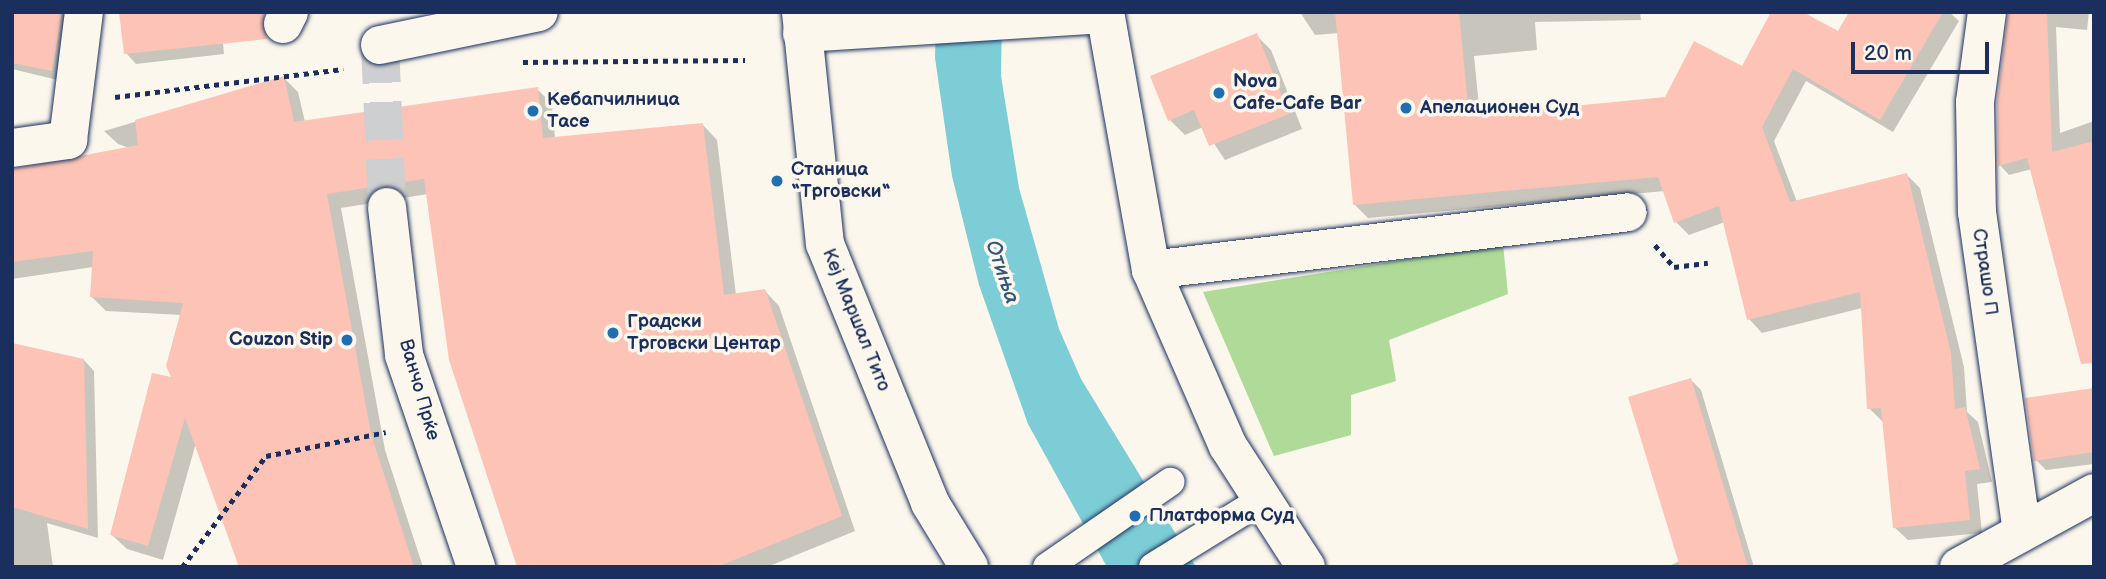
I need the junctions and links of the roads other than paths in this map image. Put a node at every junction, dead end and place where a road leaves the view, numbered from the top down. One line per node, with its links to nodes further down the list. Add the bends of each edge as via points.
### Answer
1 (84, 12): 7 (street, via 68,140)
2 (539, 12): 6 (street)
3 (1987, 12): 14 (street, Страшо П, via 1975,102 1977,212)
4 (1105, 13): 5 (street, via 881,27); 10 (street)
5 (802, 23): 16 (street, Кеј Маршал Тито, via 824,244 930,503)
6 (380, 45)
7 (12, 148)
8 (387, 207): 15 (street, Ванчо Прќе, via 404,355)
9 (1627, 212): 10 (street)
10 (1152, 270): 13 (street, via 1228,446)
11 (1170, 482): 17 (lane)
12 (2094, 493): 14 (street)
13 (1263, 499): 18 (lane); 19 (street)
14 (2022, 531): 20 (street)
15 (476, 567)
16 (969, 567)
17 (1047, 567)
18 (1153, 567)
19 (1306, 567)
20 (1959, 567)

